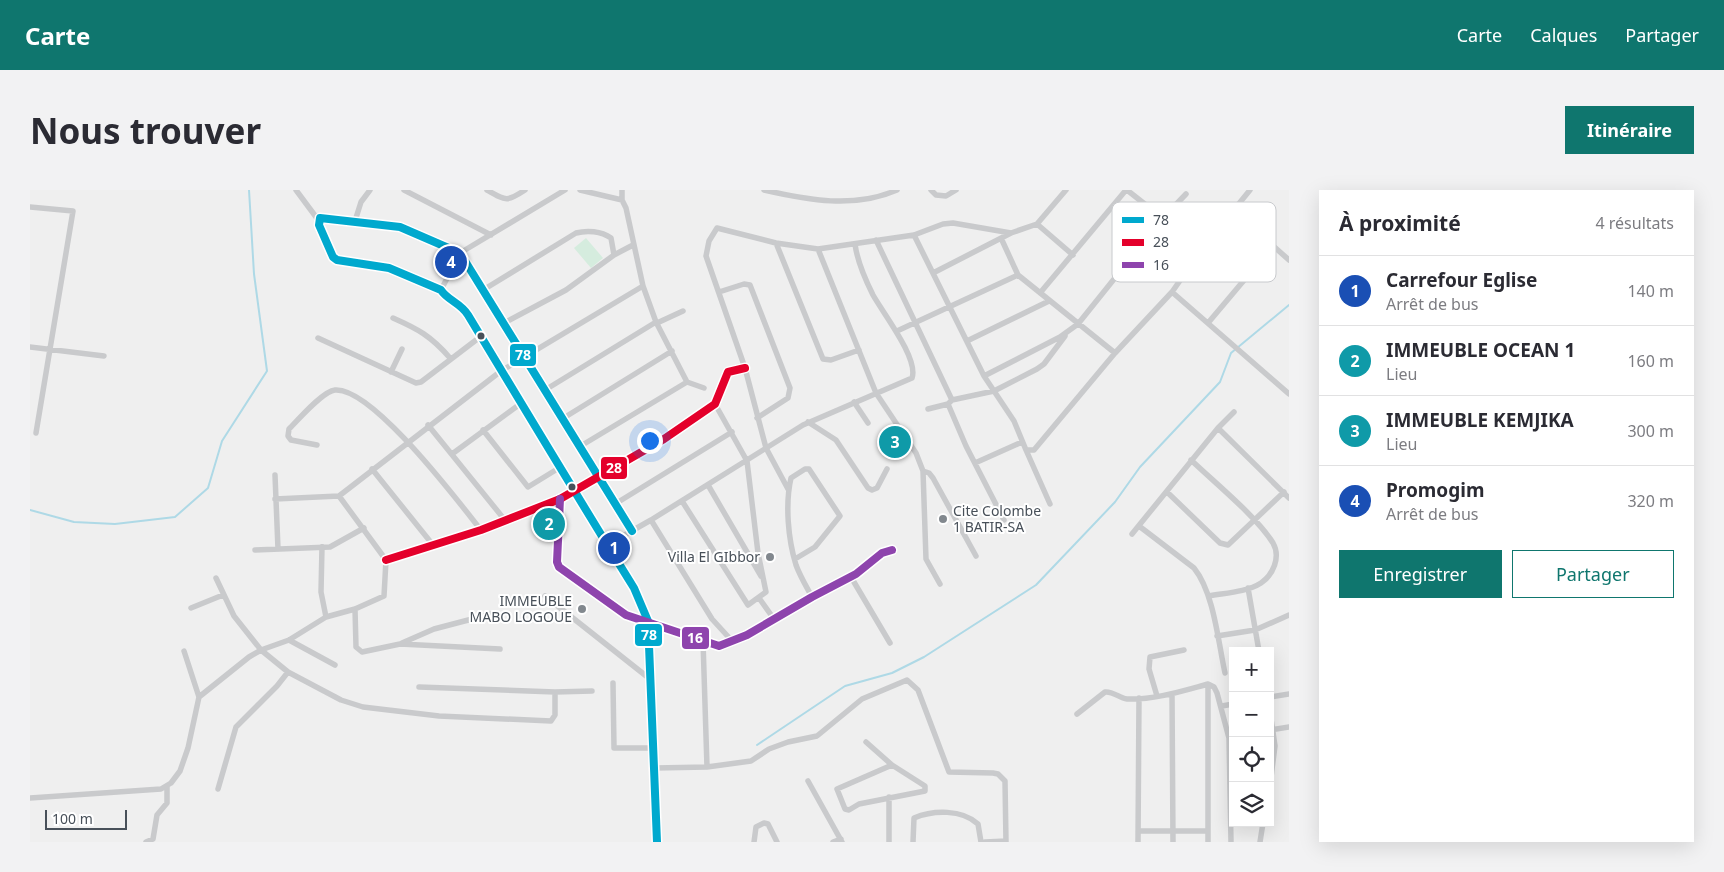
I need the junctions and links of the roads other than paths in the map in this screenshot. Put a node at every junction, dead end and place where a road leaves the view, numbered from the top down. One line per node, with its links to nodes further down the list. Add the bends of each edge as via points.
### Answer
1 (296, 190): 24 (street)
2 (370, 190): 25 (street, via 361,202)
3 (404, 190): 28 (street)
4 (487, 190): 5 (street, via 505,200)
5 (525, 190)
6 (565, 190): 28 (street)
7 (580, 190): 17 (street)
8 (622, 190): 17 (street)
9 (764, 190): 10 (street, via 816,201 846,201)
10 (897, 190)
11 (931, 190): 12 (street, via 936,195 946,196)
12 (956, 190)
13 (1066, 190): 26 (street)
14 (1126, 190): 18 (street); 19 (street)
15 (1250, 190): 21 (street)
16 (1186, 194): 20 (street)
17 (622, 200): 34 (street)
18 (1116, 202)
19 (1142, 202)
20 (1178, 202)
21 (1241, 202)
22 (30, 207): 68 (street, via 73,211)
23 (1112, 207): 39 (street)
24 (319, 221): 25 (street, via 320,218); 47 (street, via 337,260 389,268)
25 (355, 221): 37 (street, via 400,227)
26 (1037, 224): 27 (street); 39 (street)
27 (1011, 233): 29 (street, via 953,223); 30 (street)
28 (491, 235): 37 (street)
29 (914, 235): 31 (street); 41 (street)
30 (1001, 238): 41 (street); 42 (street)
31 (876, 240): 33 (street); 57 (street)
32 (776, 243): 35 (street); 49 (street, via 718,228 709,241 706,256); 69 (street, via 822,358 831,360)
33 (855, 244): 35 (street); 61 (street, via 873,295)
34 (633, 245): 38 (street); 46 (street)
35 (818, 248): 69 (street)
36 (1276, 250): 40 (street)
37 (460, 254): 47 (street); 48 (street)
38 (614, 255): 48 (street, via 611,238 584,230); 58 (street, via 566,290)
39 (1073, 255): 51 (street)
40 (1289, 260)
41 (933, 273): 53 (street)
42 (1018, 275): 51 (street); 53 (street)
43 (1112, 282): 60 (street)
44 (1179, 282): 50 (street)
45 (1243, 282): 59 (street)
46 (643, 286): 56 (street); 73 (street)
47 (441, 290): 63 (street, via 462,305)
48 (483, 290): 58 (street)
49 (719, 292): 75 (street); 91 (street, via 750,285 790,388 788,398)
50 (1172, 292): 59 (street); 71 (street)
51 (1040, 293): 52 (street)
52 (1049, 301): 60 (street); 65 (street)
53 (950, 306): 57 (street); 65 (street)
54 (683, 311): 56 (street)
55 (393, 318): 74 (street, via 424,332)
56 (657, 322): 70 (street); 81 (street)
57 (915, 322): 61 (street); 86 (street)
58 (504, 323): 73 (street)
59 (1208, 323): 84 (street)
60 (1078, 324): 62 (street); 71 (street)
61 (896, 331): 83 (street, via 914,374 912,378)
62 (1068, 332): 78 (street); 82 (street, via 1044,364)
63 (480, 337): 74 (street); 76 (street)
64 (318, 338): 77 (street)
65 (967, 341): 78 (street)
66 (30, 347): 68 (street)
67 (402, 349): 77 (street)
68 (49, 350): 72 (street); 99 (street)
69 (859, 350): 83 (street)
70 (672, 351): 79 (street); 92 (street)
71 (1115, 353): 105 (street, via 1034,450)
72 (104, 356)
73 (524, 356): 76 (street); 81 (street)
74 (450, 358): 77 (street, via 421,382 411,382)
75 (745, 368): 88 (street, via 728,372); 91 (street)
76 (501, 371): 87 (street); 95 (street)
77 (391, 372)
78 (984, 376): 82 (street)
79 (687, 382): 80 (street); 103 (street)
80 (704, 388)
81 (545, 390): 92 (street)
82 (994, 390): 86 (street); 101 (street, via 1014,421)
83 (876, 393): 85 (street); 113 (street, via 916,453)
84 (1289, 394)
85 (854, 402): 93 (street); 94 (street)
86 (950, 402): 89 (street); 109 (street)
87 (520, 404): 97 (street); 111 (street)
88 (715, 404): 98 (street); 115 (street, via 664,439)
89 (928, 409)
90 (1234, 412): 96 (street)
91 (757, 418): 104 (street)
92 (562, 419): 103 (street)
93 (808, 422): 104 (street); 112 (street, via 836,440 868,488 877,488)
94 (868, 423)
95 (428, 425): 100 (street); 106 (street)
96 (1218, 428): 107 (street); 120 (street)
97 (483, 430): 106 (street); 111 (street, via 528,487)
98 (732, 432): 108 (street); 126 (street)
99 (36, 433)
100 (407, 441): 102 (street, via 365,401 336,390 329,392 289,429 291,440); 110 (street); 134 (street)
101 (1022, 442): 105 (street); 109 (street)
102 (317, 445)
103 (579, 447): 115 (street)
104 (766, 448): 108 (street); 117 (street)
105 (1026, 450): 127 (street)
106 (452, 454): 128 (street)
107 (1191, 460): 119 (street); 131 (street)
108 (747, 461): 116 (street); 148 (street)
109 (975, 463): 130 (street)
110 (372, 468): 121 (street); 137 (street)
111 (559, 468): 118 (street)
112 (886, 469)
113 (923, 471): 143 (street, via 933,478); 149 (street, via 926,559)
114 (275, 475): 123 (street)
115 (598, 477): 118 (street); 126 (street)
116 (708, 485): 125 (street); 148 (street)
117 (788, 489): 144 (street); 144 (street, via 791,478 805,468 811,470 840,516 815,547)
118 (573, 491): 124 (street); 138 (street)
119 (1167, 492): 131 (street, via 1220,543 1228,545); 132 (street)
120 (1284, 492): 122 (street); 131 (street)
121 (339, 496): 123 (street); 133 (street)
122 (1289, 498)
123 (275, 499): 140 (street)
124 (560, 500): 128 (street); 162 (street, via 559,567 626,615)
125 (682, 501): 129 (street); 155 (street, via 748,605)
126 (615, 504): 135 (street)
127 (1050, 504)
128 (504, 519): 134 (street)
129 (652, 520): 135 (street); 167 (street, via 712,619)
130 (1004, 520)
131 (1254, 522): 150 (street, via 1273,544 1275,567 1262,583)
132 (1138, 526): 136 (street); 153 (street, via 1194,568)
133 (364, 528): 139 (street, via 335,545); 145 (street)
134 (481, 530): 137 (street)
135 (632, 531): 138 (street)
136 (1132, 534)
137 (433, 545): 145 (street)
138 (607, 545): 162 (street, via 642,602)
139 (322, 547): 140 (street); 160 (street, via 322,592)
140 (278, 548): 141 (street)
141 (255, 550)
142 (892, 550): 146 (street, via 882,552)
143 (976, 556)
144 (795, 559): 154 (street)
145 (386, 560): 157 (street, via 384,596)
146 (851, 577): 154 (street); 168 (street)
147 (216, 578): 151 (street)
148 (764, 581): 155 (street, via 766,592)
149 (940, 584)
150 (1248, 588): 153 (street); 163 (street)
151 (223, 596): 156 (street); 172 (street, via 234,616)
152 (545, 596): 178 (street)
153 (1208, 596): 164 (street)
154 (812, 597): 161 (street)
155 (759, 598): 161 (street)
156 (191, 608)
157 (355, 609): 160 (street); 169 (street, via 358,650)
158 (495, 614): 169 (street, via 434,629)
159 (1289, 614): 163 (street)
160 (326, 617): 165 (street)
161 (774, 620): 167 (street)
162 (648, 621): 166 (street); 178 (street)
163 (1255, 630): 164 (street); 170 (street)
164 (1217, 636): 177 (street)
165 (289, 640): 172 (street); 175 (street)
166 (703, 641): 167 (street, via 720,646); 200 (street)
167 (733, 642)
168 (890, 643)
169 (400, 644): 171 (street)
170 (1258, 647)
171 (500, 649)
172 (262, 650): 176 (street); 188 (street, via 249,656)
173 (1184, 650): 186 (street, via 1150,657 1149,668)
174 (184, 651): 188 (street)
175 (335, 665)
176 (288, 672): 183 (street, via 341,700 363,707 439,716 551,721 555,715); 206 (street, via 236,727)
177 (1225, 673)
178 (650, 680): 198 (street)
179 (613, 683): 198 (street, via 614,748)
180 (1208, 684): 184 (street); 191 (street, via 1214,687); 212 (street)
181 (419, 687): 183 (street)
182 (592, 690): 183 (street)
183 (555, 692)
184 (1172, 694): 186 (street); 211 (street)
185 (1289, 694): 187 (street)
186 (1157, 696): 189 (street)
187 (1274, 696)
188 (199, 697): 205 (street, via 180,771)
189 (1139, 698): 192 (street, via 1125,699 1105,692); 210 (street)
190 (1229, 705): 191 (street)
191 (1222, 706): 195 (street)
192 (1077, 714)
193 (1289, 727): 194 (street)
194 (1274, 730)
195 (1231, 737)
196 (1274, 737): 204 (street, via 1276,746)
197 (866, 742): 199 (street)
198 (654, 748): 201 (street)
199 (892, 765): 207 (street, via 926,789 922,793); 207 (street, via 837,789 847,810)
200 (708, 767): 201 (street); 214 (street, via 751,761 769,749 817,736 862,699 906,680 918,690 949,772 1002,776 1005,781)
201 (655, 768): 216 (street)
202 (808, 781): 213 (street)
203 (1231, 782): 226 (street)
204 (1270, 782)
205 (167, 787): 208 (street); 215 (street, via 167,804 157,815 153,839)
206 (218, 789)
207 (889, 797): 220 (street)
208 (30, 798)
209 (1262, 827): 227 (street)
210 (1138, 831): 211 (street); 223 (street)
211 (1173, 831): 212 (street); 224 (street)
212 (1208, 831): 225 (street)
213 (842, 841): 219 (street)
214 (1006, 841): 222 (street)
215 (146, 842)
216 (657, 842)
217 (754, 842): 218 (street, via 756,827 764,822)
218 (777, 842)
219 (832, 842)
220 (889, 842)
221 (913, 842): 222 (street, via 914,818 948,812 965,816 978,824)
222 (983, 842)
223 (1138, 842)
224 (1173, 842)
225 (1208, 842)
226 (1231, 842)
227 (1260, 842)

